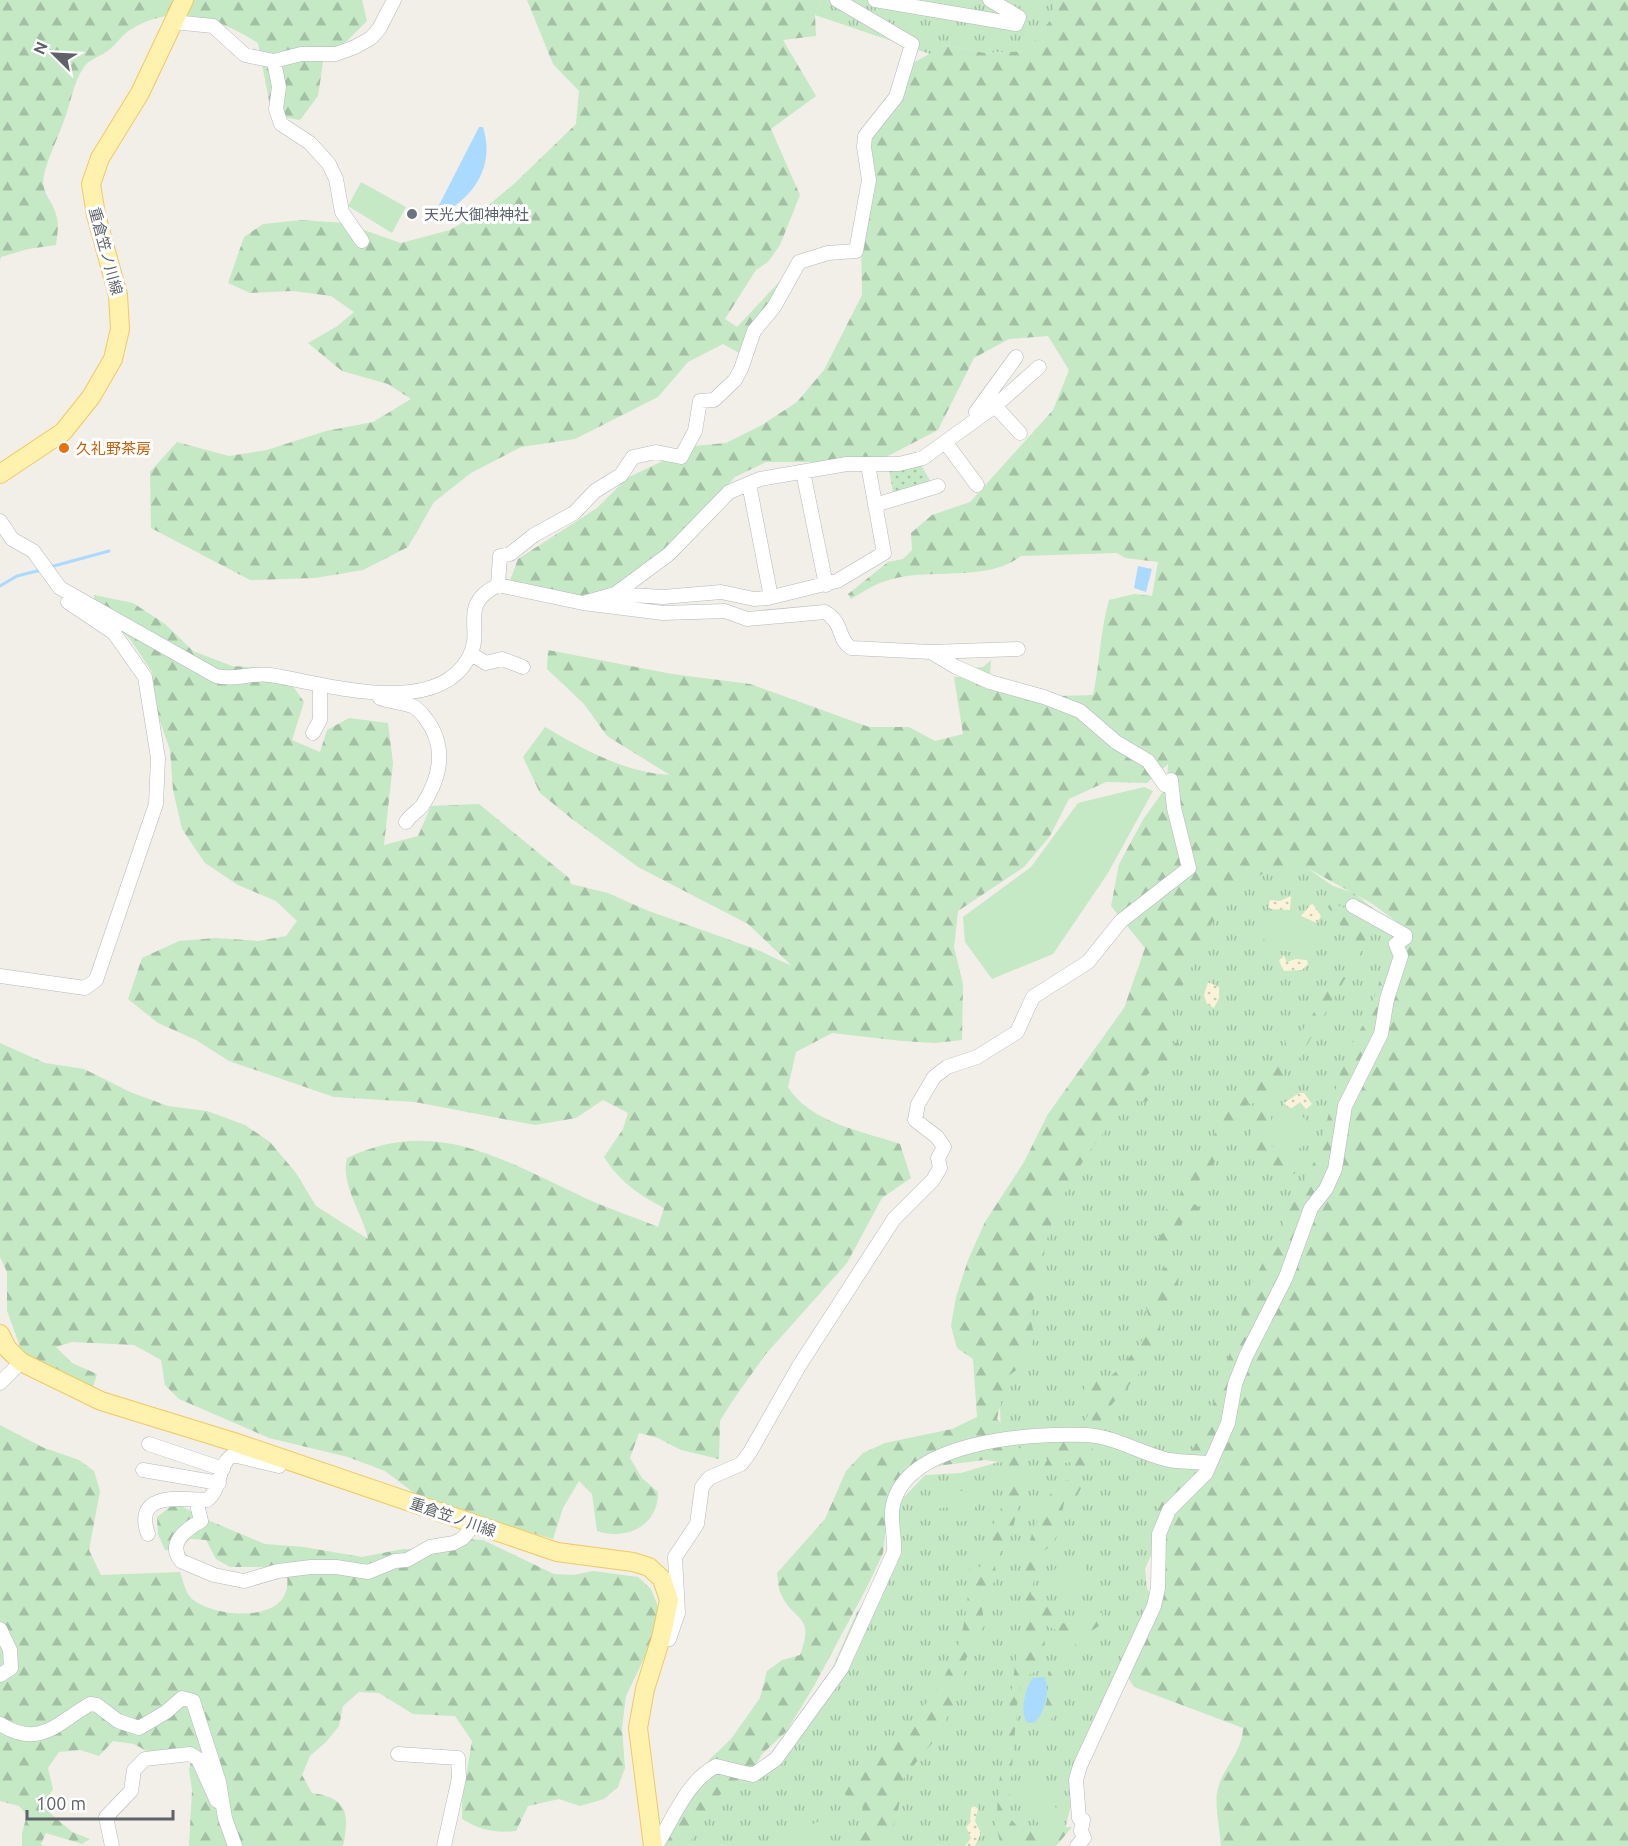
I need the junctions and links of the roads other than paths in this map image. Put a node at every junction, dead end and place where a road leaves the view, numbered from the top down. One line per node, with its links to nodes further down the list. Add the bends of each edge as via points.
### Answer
1 (184, 0): 6 (main road, 重倉笠ノ川線)
2 (394, 0): 7 (street, via 379,29 355,47 336,54 301,54)
3 (837, 0): 23 (street, via 912,44 896,97 865,136 869,180 856,251 828,253 799,262 774,307 754,331 735,380 714,399 700,401 695,431 681,457 654,452 633,457 621,475 595,491 574,513 534,535 510,554 500,556)
4 (875, 0): 5 (street, via 1016,24 1019,17)
5 (990, 0)
6 (173, 22): 7 (street, via 213,26 245,55); 17 (main road, 重倉笠ノ川線, via 140,93 100,158 91,184 118,295 120,329 112,358 91,397 63,432)
7 (274, 61): 8 (street, via 279,78 277,118 320,151 329,164 342,212)
8 (362, 241)
9 (1016, 357): 12 (street, via 976,412)
10 (1039, 367): 11 (street)
11 (995, 406): 12 (street); 13 (street)
12 (979, 417): 14 (street)
13 (1020, 433)
14 (946, 443): 15 (street, via 923,458); 19 (street)
15 (868, 465): 16 (street, via 847,464); 21 (street)
16 (803, 472): 18 (street); 24 (street)
17 (0, 474)
18 (748, 484): 26 (street, via 729,492 669,554); 27 (street)
19 (977, 485)
20 (938, 486): 21 (street)
21 (875, 505): 24 (street, via 884,553)
22 (0, 521): 25 (street, via 12,539 27,545)
23 (498, 585): 28 (street); 31 (street, via 486,591 474,607)
24 (826, 585): 27 (street)
25 (60, 588): 33 (street, via 216,676 225,679 268,674); 38 (street, via 62,598 114,633 145,677 158,758 156,804 96,980 86,988)
26 (615, 594): 27 (street, via 663,597 721,592 754,599); 28 (street)
27 (771, 597)
28 (583, 603): 30 (street, via 663,613 725,611 747,619 825,612 838,622 844,641 851,648)
29 (1018, 649): 30 (street)
30 (931, 651): 51 (street, via 990,682 1080,711 1116,742 1148,761 1165,785 1171,780 1189,868 1121,921 1088,962 1033,996 1017,1032 978,1057 947,1067 934,1077 918,1104 915,1120 944,1147 938,1158 940,1168 894,1219 799,1366 750,1452 741,1464 709,1478 702,1487 696,1524 675,1557 678,1613 669,1639)
31 (471, 654): 32 (street, via 486,663 502,659); 34 (street, via 444,683)
32 (523, 666)
33 (320, 686): 34 (street); 35 (street, via 320,720)
34 (370, 694): 36 (street, via 412,706 439,740 438,768 422,806)
35 (313, 733)
36 (406, 822)
37 (1353, 906): 44 (street, via 1405,935 1396,944 1401,956 1381,1034 1345,1106 1335,1168 1326,1189 1311,1208 1286,1277 1246,1356 1235,1384 1228,1423)
38 (0, 976)
39 (0, 1334): 40 (main road, 重倉笠ノ川線)
40 (21, 1362): 41 (street); 43 (main road, 重倉笠ノ川線, via 101,1401)
41 (0, 1383)
42 (149, 1444): 46 (street)
43 (289, 1461): 46 (street, via 281,1467 233,1455); 48 (main road, 重倉笠ノ川線)
44 (1210, 1463): 59 (street, via 1170,1460 1088,1435 1003,1438 938,1456 902,1486 892,1510 894,1552 830,1688 776,1759 764,1768 753,1774 716,1766 706,1772); 60 (street, via 1206,1473 1169,1510 1159,1534 1154,1606 1080,1766 1076,1799 1084,1838)
45 (143, 1470): 46 (street)
46 (221, 1476): 47 (street, via 207,1500)
47 (196, 1500): 48 (street, via 201,1521 180,1535 178,1557 213,1575 244,1581 311,1567 368,1572 407,1560 430,1547 454,1543); 49 (street, via 165,1498 152,1505 145,1524)
48 (474, 1525): 51 (main road, 重倉笠ノ川線, via 557,1552 649,1567 662,1579 669,1600)
49 (148, 1534)
50 (0, 1629): 52 (street, via 10,1650 11,1668)
51 (661, 1638): 59 (main road, 重倉笠ノ川線, via 638,1728)
52 (0, 1675)
53 (0, 1724): 55 (street, via 12,1732 39,1735 90,1704 139,1728 182,1698 193,1701)
54 (398, 1754): 58 (street, via 458,1758 459,1778)
55 (224, 1809): 56 (street, via 215,1799 198,1759 183,1753 144,1759 134,1770 131,1791 106,1817); 57 (street)
56 (112, 1846)
57 (235, 1846)
58 (444, 1846)
59 (655, 1846)
60 (1077, 1846)

